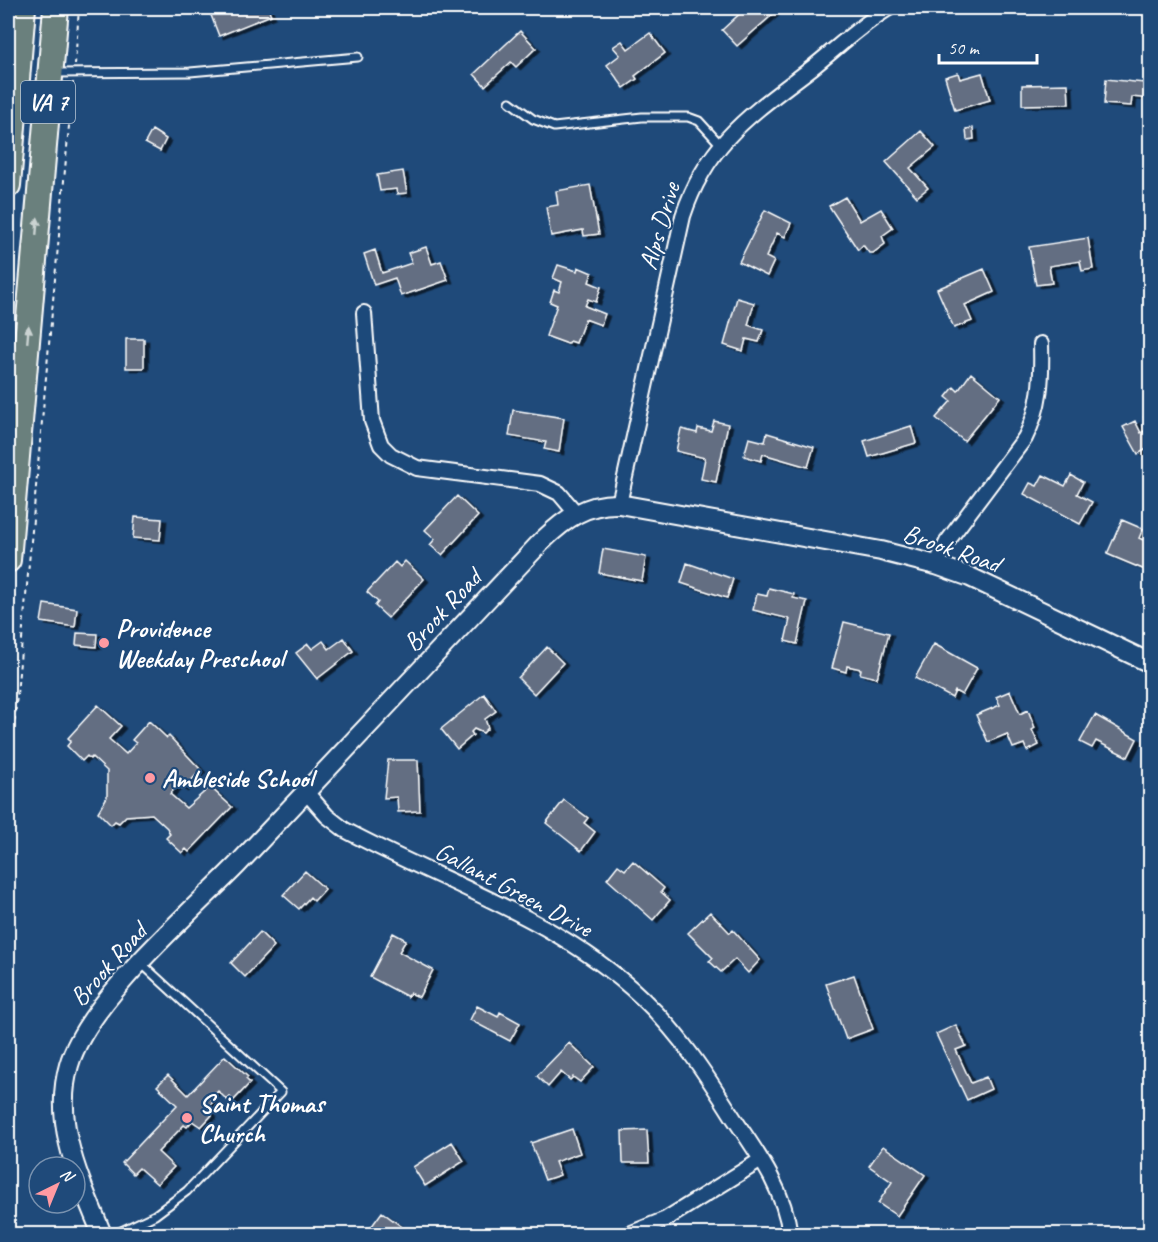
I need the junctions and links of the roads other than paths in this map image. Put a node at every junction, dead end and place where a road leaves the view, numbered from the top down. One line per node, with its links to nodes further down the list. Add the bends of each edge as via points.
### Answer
1 (23, 8): 9 (highway, VA 7)
2 (42, 8): 10 (highway, via 29,157)
3 (56, 8): 6 (highway, VA 7)
4 (889, 8): 8 (street, Alps Drive, via 739,124)
5 (358, 57): 6 (lane, via 190,72)
6 (62, 74): 10 (highway, VA 7)
7 (510, 102): 8 (lane, via 533,119 554,127 642,117 688,117 699,121)
8 (720, 144): 13 (street, Alps Drive, via 700,173 682,216)
9 (8, 185)
10 (40, 196): 15 (highway, VA 7, one-way to 10)
11 (364, 313): 14 (street, via 372,421 381,445 391,455 417,468 540,484 559,493)
12 (1041, 344): 16 (street, via 1042,385 1034,422 947,542)
13 (619, 504): 14 (street, Brook Road); 16 (street, Brook Road, via 881,551)
14 (576, 513): 18 (street, Brook Road, via 540,543)
15 (8, 560)
16 (936, 565): 17 (street, Brook Road, via 970,577)
17 (1150, 663)
18 (306, 792): 19 (street, Brook Road); 20 (street, Gallant Green Drive, via 345,830 552,931 616,975 692,1054)
19 (141, 963): 21 (street, Brook Road, via 88,1023 73,1054 64,1088 67,1142); 22 (lane, via 281,1092 187,1191 155,1215)
20 (761, 1160): 23 (street, via 666,1219); 24 (street, Gallant Green Drive, via 783,1202)
21 (102, 1234)
22 (115, 1234)
23 (629, 1234)
24 (790, 1234)

